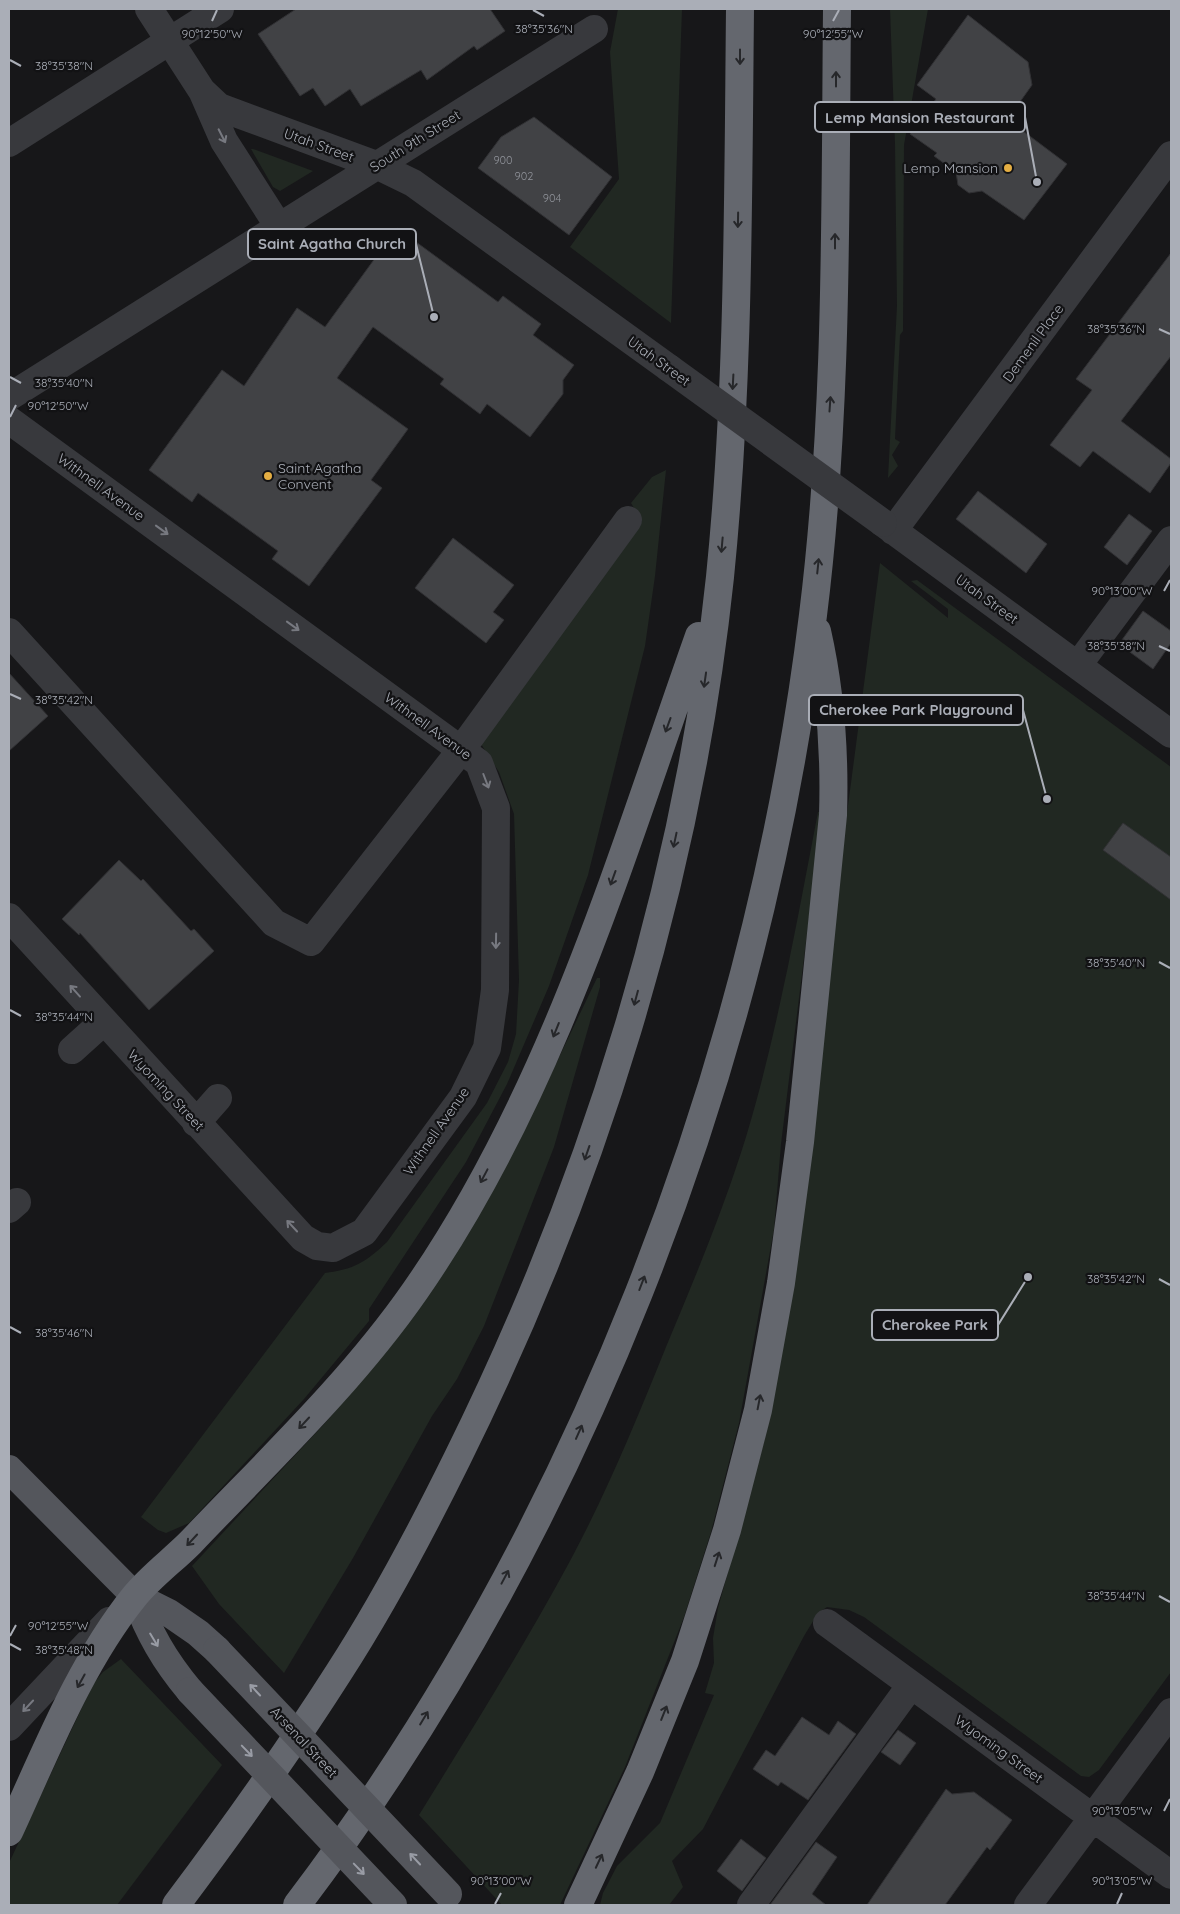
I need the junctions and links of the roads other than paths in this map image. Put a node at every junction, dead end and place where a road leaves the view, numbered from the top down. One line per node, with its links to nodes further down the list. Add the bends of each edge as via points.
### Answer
1 (149, 9): 6 (street, Utah Street)
2 (220, 9): 6 (street)
3 (740, 9): 17 (highway, one-way to 17, via 734,365)
4 (837, 9): 18 (highway, one-way to 4, via 831,395)
5 (594, 29): 10 (street, South 9th Street)
6 (170, 41): 7 (street, Utah Street); 8 (street)
7 (202, 91): 10 (street, Utah Street, via 227,111); 11 (street, one-way to 11, via 224,141)
8 (9, 143)
9 (1171, 156): 15 (street, Demenil Place)
10 (376, 165): 11 (street, South 9th Street); 15 (street, Utah Street, bridge, via 430,192)
11 (279, 227): 12 (street, South 9th Street)
12 (9, 397)
13 (9, 420): 22 (street, Withnell Avenue, one-way to 22)
14 (628, 520): 22 (street)
15 (888, 527): 20 (street, Utah Street)
16 (1171, 540): 20 (street)
17 (719, 580): 30 (highway, one-way to 30, via 556,1032 464,1213 414,1292 337,1387 185,1548); 39 (highway, one-way to 39, via 696,746 660,908 616,1068 563,1222 497,1379 424,1525 341,1669 248,1809)
18 (813, 614): 40 (highway, one-way to 18, via 399,1760 483,1619 562,1470 629,1319 689,1159 736,1000 777,836); 42 (highway, one-way to 18, via 640,1772 685,1661 727,1530 758,1410 781,1283 800,1142 833,815 835,761 831,705)
19 (9, 632): 22 (street, via 274,923 311,942)
20 (1078, 665): 21 (street, Utah Street)
21 (1171, 734)
22 (461, 750): 28 (street, Withnell Avenue, one-way to 28, via 479,763 496,808 496,990 487,1048 463,1097 364,1232)
23 (9, 917): 24 (street, Wyoming Street, one-way to 23)
24 (103, 1022): 25 (street); 27 (street, Wyoming Street)
25 (72, 1050)
26 (218, 1098): 27 (street)
27 (196, 1123): 28 (street, Wyoming Street, one-way to 27, via 317,1246 303,1238)
28 (333, 1248)
29 (9, 1469): 30 (main road, Arsenal Street)
30 (135, 1596): 34 (street, one-way to 34); 36 (highway, one-way to 36, via 80,1685); 38 (main road, Arsenal Street, one-way to 30, bridge, via 217,1650 169,1613); 41 (main road, Arsenal Street, one-way to 41, bridge, via 149,1633 190,1691)
31 (827, 1623): 32 (street, Wyoming Street)
32 (911, 1685): 35 (street, Wyoming Street); 43 (street)
33 (1171, 1712): 35 (street)
34 (9, 1727)
35 (1093, 1818): 37 (street, Wyoming Street); 44 (street)
36 (9, 1832)
37 (1171, 1875)
38 (454, 1900)
39 (176, 1905)
40 (297, 1905)
41 (393, 1905)
42 (578, 1905)
43 (751, 1905)
44 (1028, 1905)

